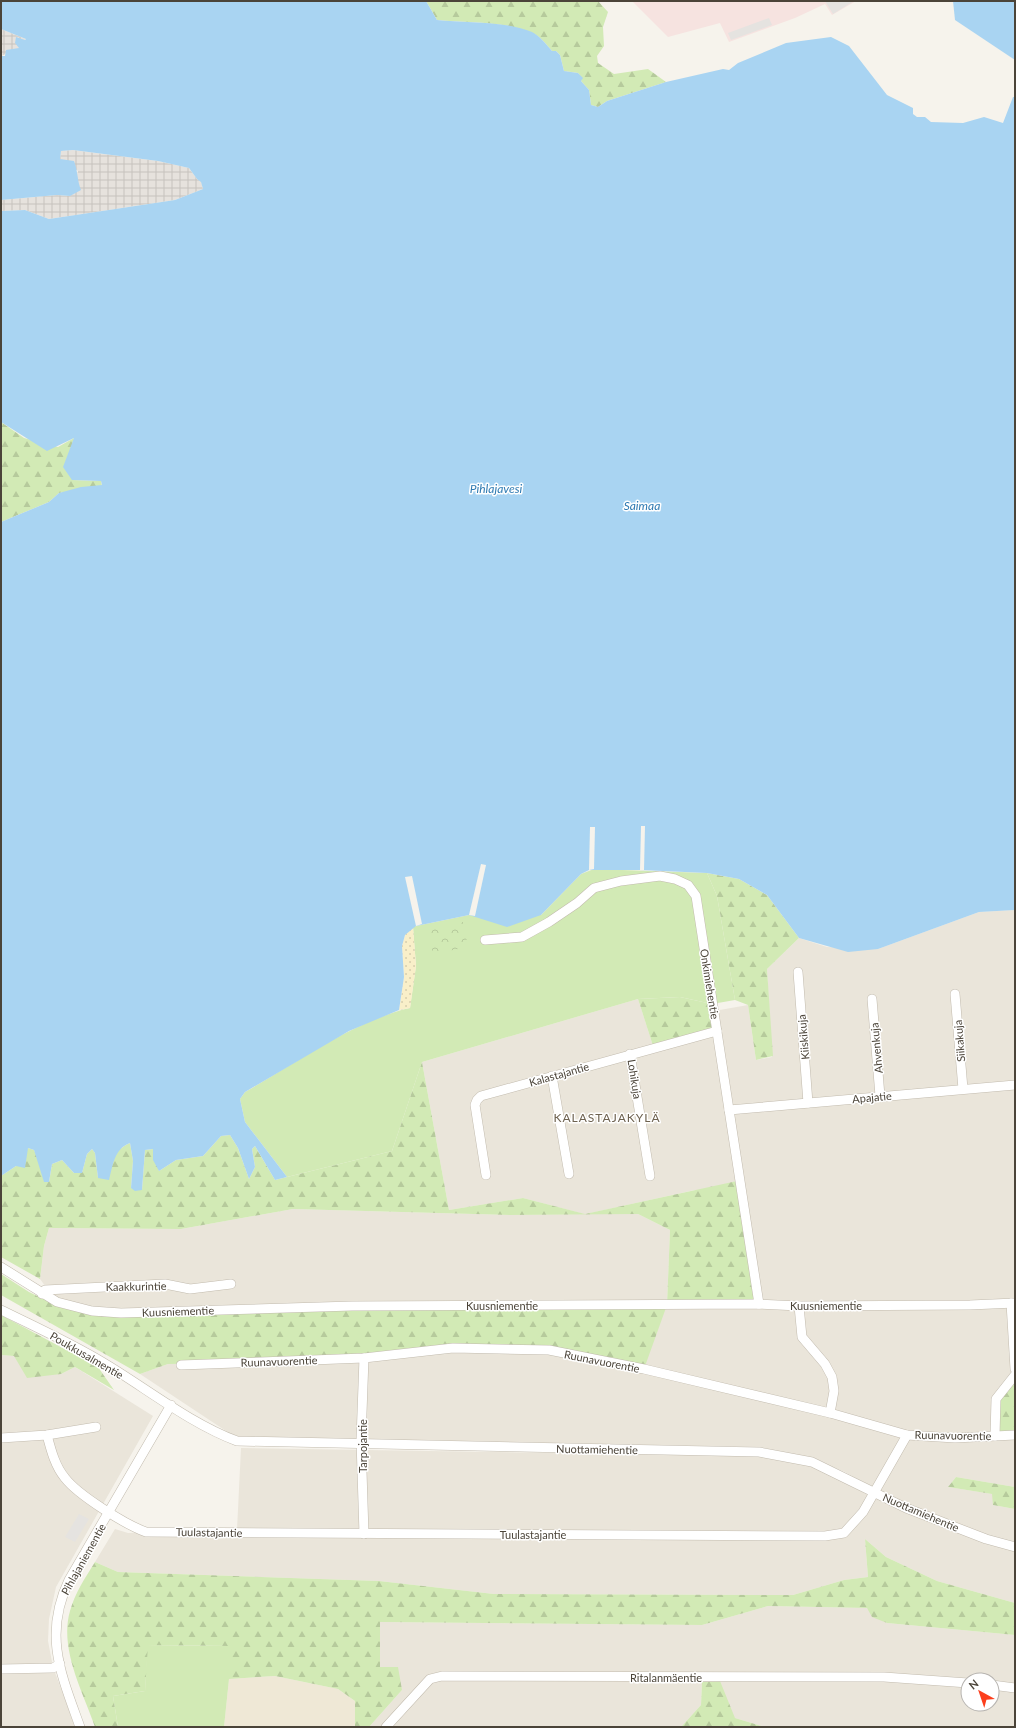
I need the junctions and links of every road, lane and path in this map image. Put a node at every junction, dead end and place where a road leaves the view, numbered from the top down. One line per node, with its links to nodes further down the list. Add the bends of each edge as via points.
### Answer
1 (485, 940): 5 (street, Onkimiehentie, via 522,937 577,903 594,888 660,876 675,879 688,885 696,896)
2 (798, 972): 11 (street, Kiiskikuja)
3 (955, 994): 9 (street, Siikakuja)
4 (872, 999): 10 (street, Ahvenkuja)
5 (717, 1031): 6 (street, Kalastajantie); 12 (street, Onkimiehentie)
6 (630, 1054): 7 (street, Kalastajantie); 15 (street, Lohikuja)
7 (552, 1076): 13 (street); 14 (street, Kalastajantie, via 481,1096 477,1100 475,1105)
8 (1015, 1085): 9 (street, Apajatie)
9 (963, 1089): 10 (street, Apajatie)
10 (880, 1096): 11 (street, Apajatie)
11 (808, 1103): 12 (street, Apajatie)
12 (729, 1110): 20 (street, Onkimiehentie)
13 (569, 1174)
14 (486, 1175)
15 (650, 1176)
16 (1, 1267): 18 (street, Kuusniementie)
17 (231, 1284): 18 (street, Kaakkurintie, via 190,1289 165,1284 64,1288 45,1290)
18 (42, 1294): 20 (street, Kuusniementie, via 57,1302 81,1308 121,1313 352,1306)
19 (1013, 1303): 21 (street, Kuusniementie); 25 (street)
20 (759, 1304): 21 (street, Kuusniementie)
21 (799, 1306): 28 (street, via 802,1337 825,1364 832,1377 834,1391)
22 (1, 1310): 27 (street, Poukkusalmentie, via 103,1362)
23 (364, 1358): 24 (street, Ruunavuorentie); 28 (street, Ruunavuorentie, via 453,1348 548,1350 644,1369); 35 (street, Tarpojantie)
24 (181, 1365)
25 (1015, 1370)
26 (1015, 1375): 33 (street, via 996,1399)
27 (171, 1405): 35 (street, Nuottamiehentie, via 212,1432 237,1441); 37 (street, Pihlajaniementie)
28 (830, 1413): 31 (street, Ruunavuorentie)
29 (96, 1428): 30 (street)
30 (47, 1435): 34 (street); 37 (street, Tuulastajantie, via 55,1461 64,1477 77,1490)
31 (907, 1435): 33 (street, Ruunavuorentie, via 955,1438); 36 (street, Tuulastajantie)
32 (1015, 1435): 33 (street, Ruunavuorentie)
33 (996, 1436)
34 (1, 1438)
35 (361, 1445): 36 (street, Nuottamiehentie, via 760,1452 812,1462); 38 (street, Tarpojantie)
36 (875, 1492): 38 (street, Tuulastajantie, via 863,1512 844,1532 826,1536); 39 (street, Nuottamiehentie, via 906,1508 986,1539)
37 (110, 1512): 38 (street, Tuulastajantie, via 132,1527 146,1532); 40 (street, Pihlajaniementie, via 69,1580 60,1603 55,1631)
38 (364, 1534)
39 (1015, 1547)
40 (60, 1664): 41 (street, via 53,1668); 45 (street, Pihlajaniementie)
41 (1, 1669)
42 (960, 1683): 46 (street, Ritalanmäentie, via 884,1678 442,1676 430,1679)
43 (1000, 1686): 44 (street)
44 (1015, 1688)
45 (80, 1727)
46 (386, 1727)

